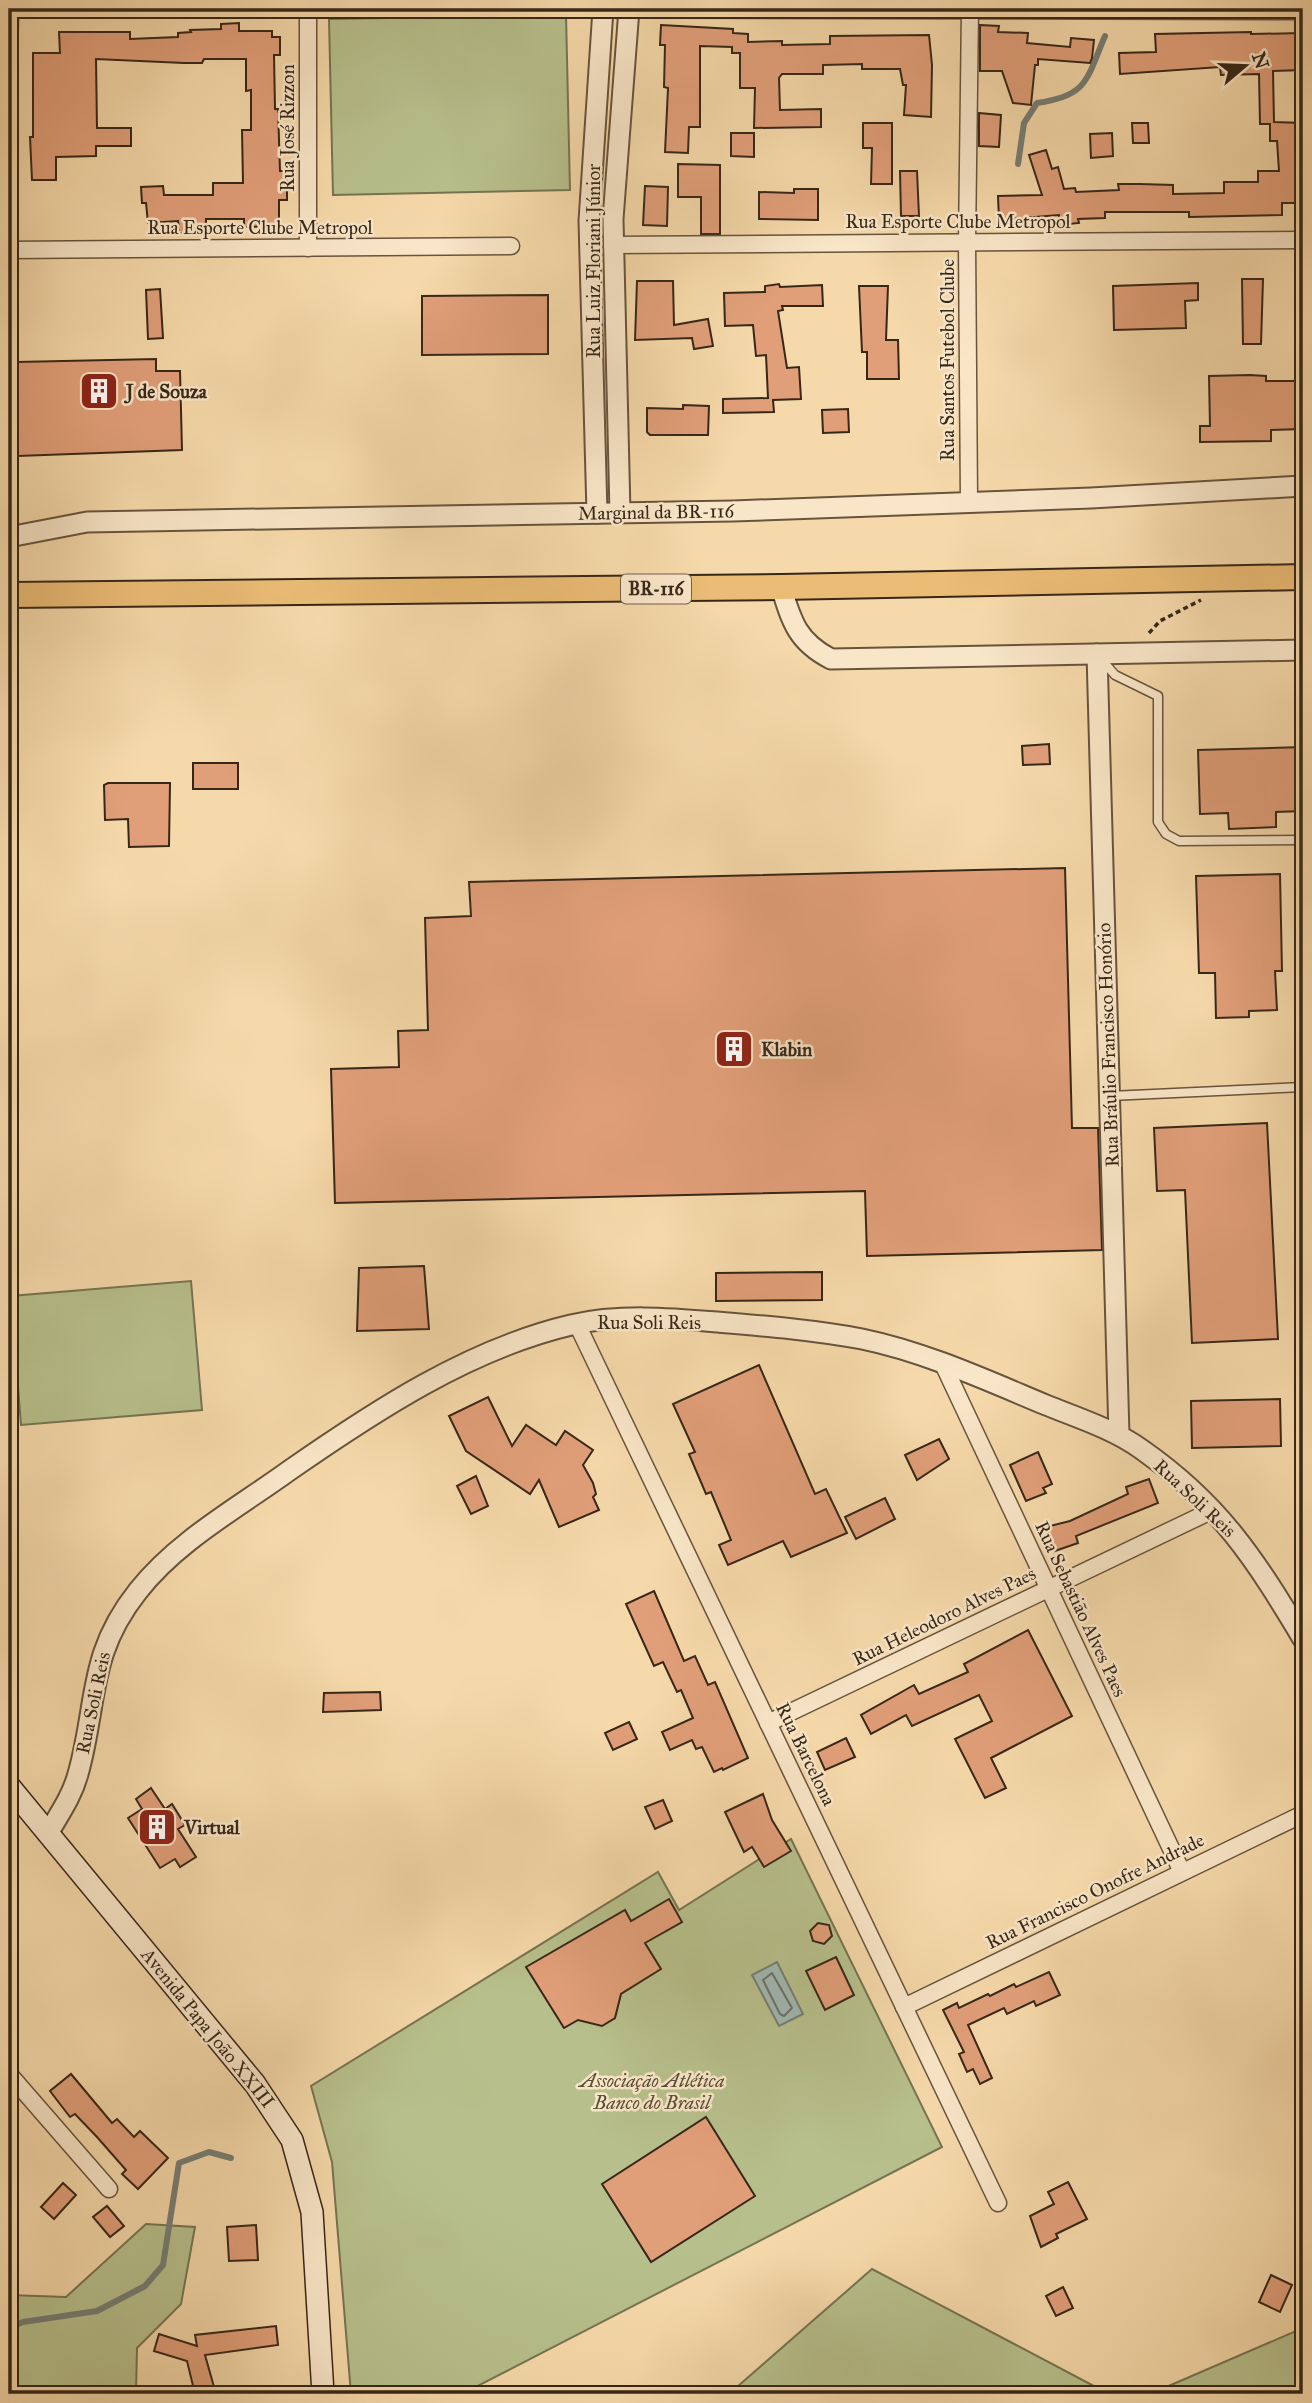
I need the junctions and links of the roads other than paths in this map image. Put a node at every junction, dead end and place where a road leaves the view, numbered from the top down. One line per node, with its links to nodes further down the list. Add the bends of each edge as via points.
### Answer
1 (10, 9): 8 (street)
2 (308, 9): 13 (street, Rua José Rizzon)
3 (480, 9): 4 (street)
4 (603, 9): 5 (street); 17 (street, Rua Luiz Floriani Júnior, via 589,221)
5 (629, 9): 6 (street); 11 (street, Rua Luiz Floriani Júnior)
6 (970, 10): 7 (street); 10 (street, Rua Santos Futebol Clube)
7 (1303, 11)
8 (9, 57)
9 (1303, 240): 10 (street, Rua Esporte Clube Metropol)
10 (967, 242): 11 (street, Rua Esporte Clube Metropol); 16 (street, Rua Santos Futebol Clube)
11 (612, 245): 18 (street, Rua Luiz Floriani Júnior)
12 (511, 246): 13 (street, Rua Esporte Clube Metropol)
13 (308, 247): 14 (street, Rua Esporte Clube Metropol)
14 (9, 250)
15 (1303, 486): 16 (street, Marginal da BR-116)
16 (969, 502): 18 (street, Marginal da BR-116)
17 (597, 513): 18 (street, Marginal da BR-116); 19 (street, Marginal da BR-116, via 87,522)
18 (620, 513)
19 (9, 537)
20 (1303, 577): 21 (highway, BR-116)
21 (781, 587): 22 (highway, BR-116); 24 (street, via 799,636 831,659)
22 (9, 595)
23 (1303, 650): 24 (street)
24 (1097, 654): 25 (lane, via 1115,675 1158,696 1158,822 1166,834 1179,841); 28 (street, Rua Bráulio Francisco Honório)
25 (1302, 840): 26 (lane)
26 (1303, 894)
27 (1303, 1087): 28 (lane)
28 (1110, 1096): 31 (street, Rua Bráulio Francisco Honório)
29 (577, 1324): 30 (street, Rua Soli Reis, via 651,1318 756,1325 864,1340); 35 (street, Rua Barcelona); 38 (street, Rua Soli Reis, via 520,1340 424,1385 321,1449 168,1559 137,1591 100,1657 79,1772)
30 (943, 1364): 31 (street, Rua Soli Reis); 33 (street, Rua Sebastião Alves Paes)
31 (1119, 1435): 32 (street, Rua Soli Reis, via 1166,1468)
32 (1213, 1510): 33 (street, Rua Heleodoro Alves Paes); 34 (street, Rua Soli Reis, via 1254,1559)
33 (1049, 1589): 35 (street, Rua Heleodoro Alves Paes); 39 (street, Rua Sebastião Alves Paes)
34 (1303, 1639)
35 (768, 1723): 40 (street, Rua Barcelona)
36 (9, 1786): 38 (main road, Avenida Papa João XXIII)
37 (1303, 1814): 39 (street, Rua Francisco Onofre Andrade)
38 (49, 1832): 44 (main road, Avenida Papa João XXIII, via 255,2084 292,2140 312,2212)
39 (1182, 1872): 40 (street, Rua Francisco Onofre Andrade)
40 (904, 2007): 43 (street, Rua Barcelona)
41 (9, 2074): 42 (street)
42 (109, 2189)
43 (998, 2203)
44 (323, 2394)

